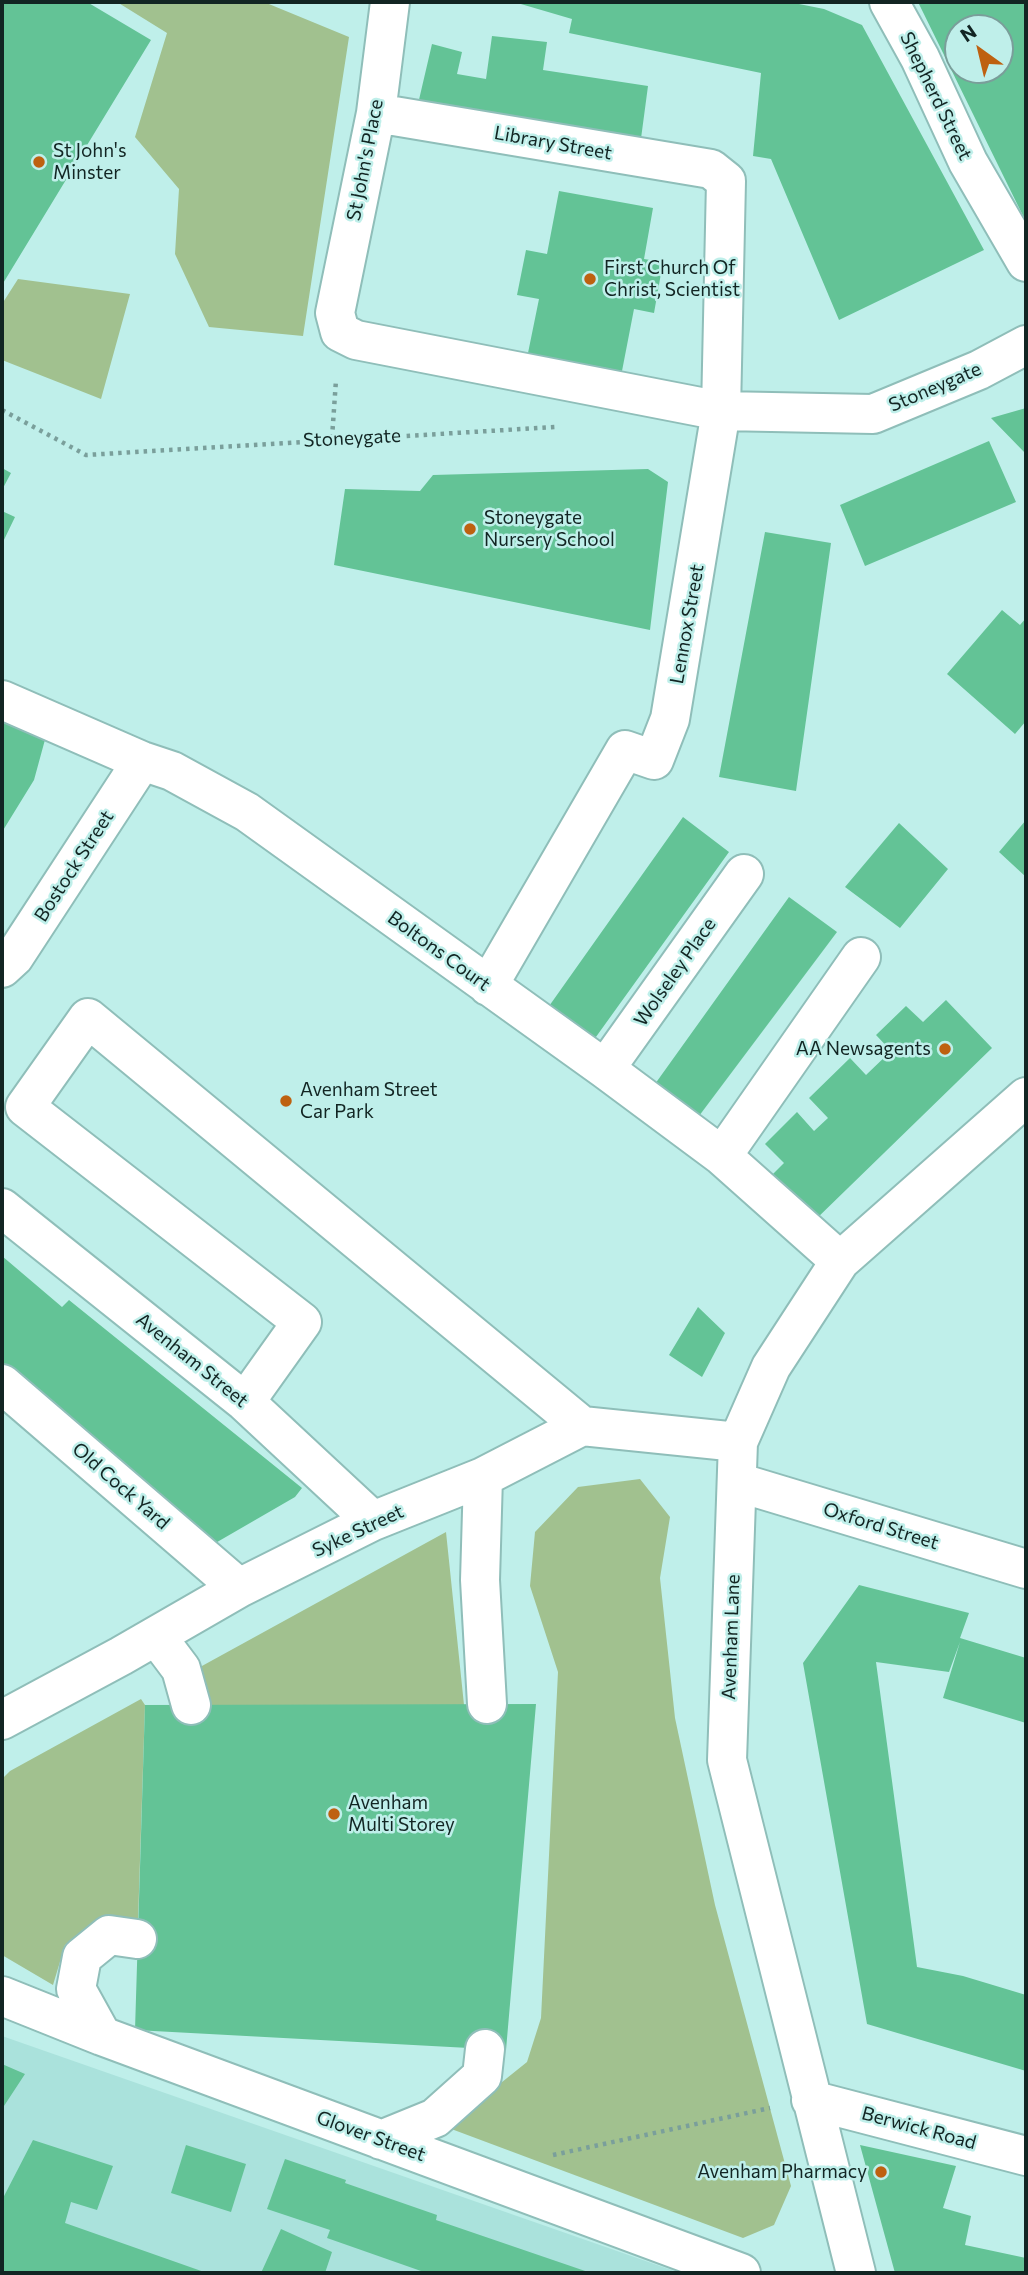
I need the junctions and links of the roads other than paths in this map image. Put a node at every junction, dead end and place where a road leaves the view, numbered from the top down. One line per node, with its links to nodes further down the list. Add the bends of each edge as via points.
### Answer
1 (888, 2): 5 (street, Shepherd Street, via 920,58 968,162)
2 (381, 4): 3 (street, St John's Place)
3 (376, 113): 4 (street, Library Street, via 710,169); 6 (street, St John's Place, via 335,313)
4 (726, 181): 8 (street, Lennox Street)
5 (1026, 262)
6 (340, 332): 8 (street, Stoneygate, via 356,340)
7 (1026, 345): 8 (street, Stoneygate, via 873,414)
8 (720, 411): 14 (street, Lennox Street, via 670,719 654,760 625,750)
9 (2, 700): 10 (street, Boltons Court)
10 (142, 761): 13 (street, Bostock Street, via 14,957); 14 (street, Boltons Court, via 172,771 247,811)
11 (744, 874): 15 (street, Wolseley Place)
12 (861, 957): 17 (street)
13 (3, 964)
14 (488, 986): 15 (street, Boltons Court)
15 (605, 1069): 17 (street, Boltons Court)
16 (1026, 1097): 19 (street, Avenham Lane)
17 (723, 1156): 19 (street, Boltons Court)
18 (2, 1208): 21 (street, Avenham Street)
19 (840, 1261): 23 (street, Avenham Lane, via 771,1367)
20 (2, 1384): 28 (street, Old Cock Yard)
21 (245, 1402): 22 (street, via 302,1322 25,1107 88,1018); 26 (street, Avenham Street)
22 (582, 1426): 23 (street); 24 (street, Syke Street)
23 (738, 1442): 25 (street, Avenham Lane)
24 (483, 1478): 26 (street, Syke Street); 30 (street, via 480,1580)
25 (737, 1482): 27 (street, Oxford Street); 37 (street, Avenham Lane, via 727,1760)
26 (373, 1521): 28 (street, Syke Street)
27 (1026, 1569)
28 (239, 1588): 29 (street, Syke Street)
29 (156, 1637): 31 (street, via 181,1669); 32 (street, Syke Street)
30 (487, 1704)
31 (191, 1705)
32 (2, 1720)
33 (137, 1939): 35 (street, via 109,1935 82,1957 76,1989)
34 (2, 1996): 35 (street, Glover Street)
35 (102, 2036): 38 (street, Glover Street)
36 (485, 2049): 38 (street, via 482,2076 435,2118)
37 (811, 2100): 39 (street, Berwick Road); 41 (street, Avenham Lane)
38 (381, 2140): 40 (street, Glover Street)
39 (1026, 2156)
40 (741, 2273)
41 (856, 2273)

